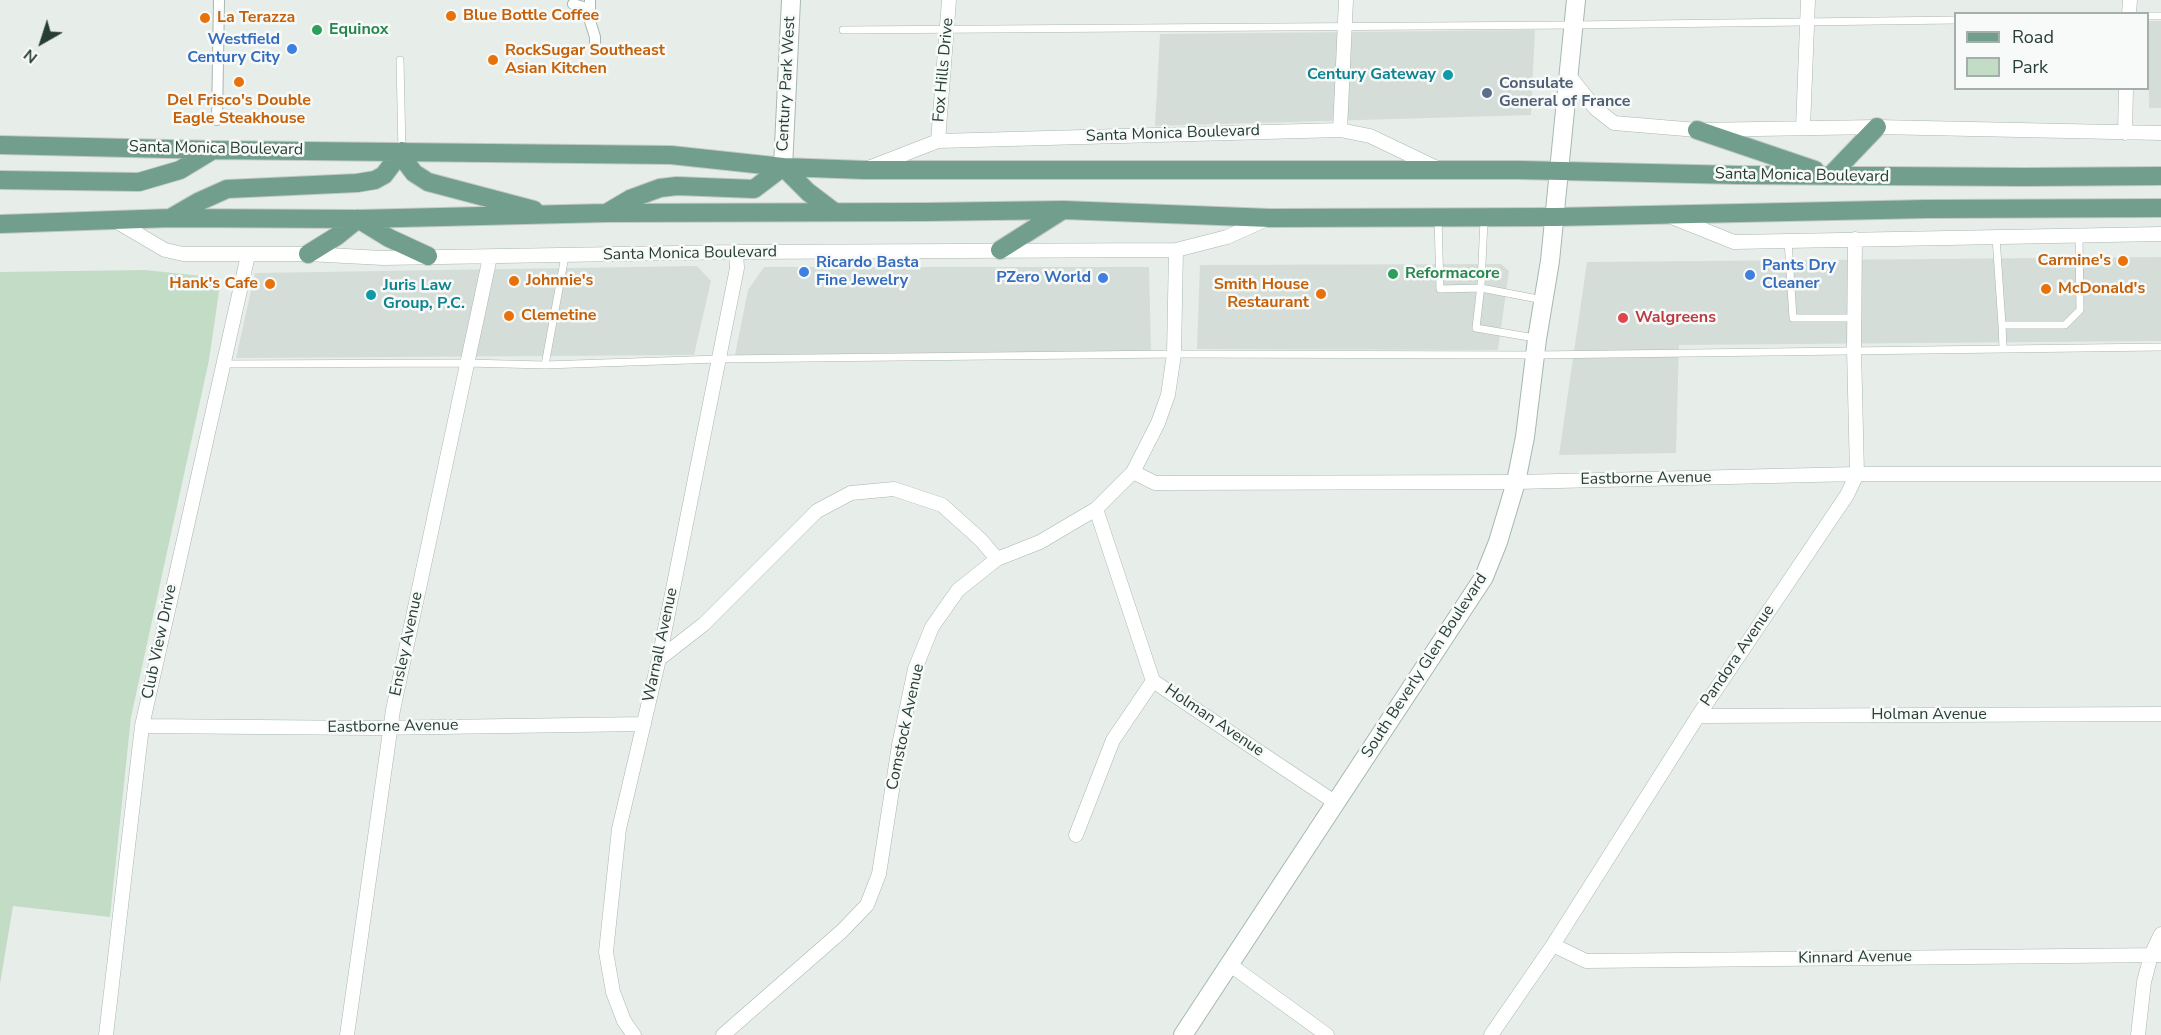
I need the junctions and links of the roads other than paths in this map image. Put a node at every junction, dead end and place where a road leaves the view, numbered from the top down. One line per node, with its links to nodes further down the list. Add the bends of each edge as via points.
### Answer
1 (219, 0): 19 (street)
2 (790, 0): 30 (main road, Century Park West)
3 (949, 0): 14 (street, Fox Hills Drive)
4 (1346, 0): 12 (street)
5 (1576, 0): 11 (main road, South Beverly Glen Boulevard)
6 (1808, 0): 10 (street)
7 (573, 4): 8 (street)
8 (590, 5): 15 (street)
9 (1954, 20): 10 (lane)
10 (1807, 23): 11 (lane); 21 (street)
11 (1574, 25): 12 (lane); 17 (main road, South Beverly Glen Boulevard)
12 (1344, 27): 14 (lane); 22 (street)
13 (843, 30): 14 (lane)
14 (948, 30): 26 (street, Fox Hills Drive)
15 (595, 49)
16 (400, 60): 29 (lane)
17 (1570, 77): 23 (street, via 1596,109 1614,123); 33 (main road, South Beverly Glen Boulevard)
18 (2127, 90): 24 (street)
19 (218, 120)
20 (1877, 127): 21 (street); 24 (street); 34 (main road)
21 (1803, 128): 23 (street)
22 (1340, 130): 26 (street, Santa Monica Boulevard); 32 (street, Santa Monica Boulevard, via 1370,136)
23 (1697, 130): 34 (main road)
24 (2125, 133): 25 (street)
25 (2161, 133)
26 (938, 141): 31 (street, Santa Monica Boulevard)
27 (0, 144): 28 (main road, Santa Monica Boulevard)
28 (213, 150): 29 (main road, Santa Monica Boulevard); 36 (main road, via 180,170 139,182)
29 (402, 151): 30 (main road, Santa Monica Boulevard, via 671,155); 42 (main road, via 414,172 428,182); 46 (main road, via 384,175 375,180 227,189)
30 (783, 167): 31 (main road, Santa Monica Boulevard); 39 (main road); 40 (main road, via 754,189 660,188)
31 (864, 170): 32 (main road, Santa Monica Boulevard)
32 (1443, 171): 33 (main road, Santa Monica Boulevard)
33 (1559, 172): 34 (main road, Santa Monica Boulevard); 45 (main road, South Beverly Glen Boulevard)
34 (1831, 175): 35 (main road, Santa Monica Boulevard)
35 (2161, 176)
36 (0, 180)
37 (2161, 208): 41 (main road, Santa Monica Boulevard)
38 (1064, 210): 39 (main road, Santa Monica Boulevard); 47 (main road, Santa Monica Boulevard); 56 (main road)
39 (833, 211): 40 (main road, Santa Monica Boulevard)
40 (606, 213): 42 (main road, Santa Monica Boulevard)
41 (1664, 214): 45 (main road, Santa Monica Boulevard); 55 (street, Santa Monica Boulevard, via 1734,242)
42 (560, 216): 48 (main road, Santa Monica Boulevard)
43 (1438, 217): 44 (main road, Santa Monica Boulevard); 47 (main road, Santa Monica Boulevard); 64 (lane, via 1440,289)
44 (1484, 217): 45 (main road, Santa Monica Boulevard); 64 (lane)
45 (1554, 217): 65 (main road, South Beverly Glen Boulevard)
46 (171, 218): 48 (main road, Santa Monica Boulevard); 49 (main road, Santa Monica Boulevard)
47 (1270, 218): 57 (street, Santa Monica Boulevard, via 1227,237)
48 (357, 219): 59 (main road); 61 (main road)
49 (114, 220): 50 (main road, Santa Monica Boulevard); 60 (street, Santa Monica Boulevard, via 165,250 183,255)
50 (0, 224)
51 (2161, 234): 52 (street, Santa Monica Boulevard)
52 (2079, 235): 53 (street, Santa Monica Boulevard); 67 (lane, via 2080,310 2065,325)
53 (1996, 237): 54 (street, Santa Monica Boulevard); 67 (lane)
54 (1855, 238): 55 (street, Santa Monica Boulevard); 66 (street, Pandora Avenue)
55 (1788, 240): 66 (lane, via 1793,318)
56 (1000, 250): 57 (street, Santa Monica Boulevard); 58 (street, Santa Monica Boulevard)
57 (1176, 250): 72 (street, Comstock Avenue)
58 (736, 252): 62 (street, Santa Monica Boulevard); 73 (street, Warnall Avenue, via 737,268)
59 (308, 254): 60 (street, Santa Monica Boulevard); 61 (street, Santa Monica Boulevard)
60 (248, 255): 75 (street, Club View Drive)
61 (428, 256): 63 (street, Santa Monica Boulevard)
62 (565, 256): 63 (street, Santa Monica Boulevard); 76 (lane)
63 (490, 257): 74 (street, Ensley Avenue)
64 (1481, 288): 65 (lane); 69 (lane, via 1476,328)
65 (1543, 300): 69 (main road, South Beverly Glen Boulevard)
66 (1854, 318): 71 (street, Pandora Avenue)
67 (2002, 326): 70 (lane)
68 (2161, 346): 70 (lane)
69 (1537, 347): 71 (lane); 72 (lane); 80 (main road, South Beverly Glen Boulevard)
70 (2003, 348): 71 (lane)
71 (1854, 349): 78 (street, Pandora Avenue)
72 (1174, 354): 73 (lane); 77 (street, Comstock Avenue, via 1168,395)
73 (718, 359): 76 (lane); 83 (street, Warnall Avenue)
74 (467, 363): 75 (lane); 76 (lane); 89 (street, Ensley Avenue)
75 (222, 364): 88 (street, Club View Drive)
76 (545, 365)
77 (1133, 472): 80 (street, Eastborne Avenue, via 1155,483); 81 (street, Comstock Avenue)
78 (1857, 474): 79 (street, Eastborne Avenue); 80 (street, Eastborne Avenue); 86 (street, Pandora Avenue, via 1847,495)
79 (2161, 474)
80 (1516, 483): 90 (main road, South Beverly Glen Boulevard, via 1484,577)
81 (1096, 509): 82 (street, Comstock Avenue, via 1040,542); 84 (street, Holman Avenue)
82 (997, 559): 83 (street, via 942,505 894,489 850,493 817,511 704,624); 99 (street, Comstock Avenue, via 958,590 932,627 915,669 879,874 867,904 842,931)
83 (659, 659): 87 (street, Warnall Avenue)
84 (1152, 681): 90 (street, Holman Avenue); 91 (street, via 1113,740)
85 (2161, 714): 86 (street, Holman Avenue)
86 (1698, 716): 93 (street, Pandora Avenue)
87 (644, 724): 89 (street, Eastborne Avenue); 98 (street, Warnall Avenue, via 619,829 606,952 613,992)
88 (142, 726): 89 (street, Eastborne Avenue); 96 (street, Club View Drive)
89 (391, 728): 97 (street, Ensley Avenue)
90 (1336, 803): 95 (main road, South Beverly Glen Boulevard)
91 (1076, 836)
92 (2161, 934): 94 (street)
93 (1553, 945): 94 (street, Kinnard Avenue, via 1586,961); 102 (street, Pandora Avenue)
94 (2156, 955): 103 (street, via 2144,982)
95 (1229, 964): 100 (main road, South Beverly Glen Boulevard); 101 (street)
96 (106, 1035)
97 (347, 1035)
98 (634, 1035)
99 (723, 1035)
100 (1183, 1035)
101 (1327, 1035)
102 (1491, 1035)
103 (2139, 1035)

